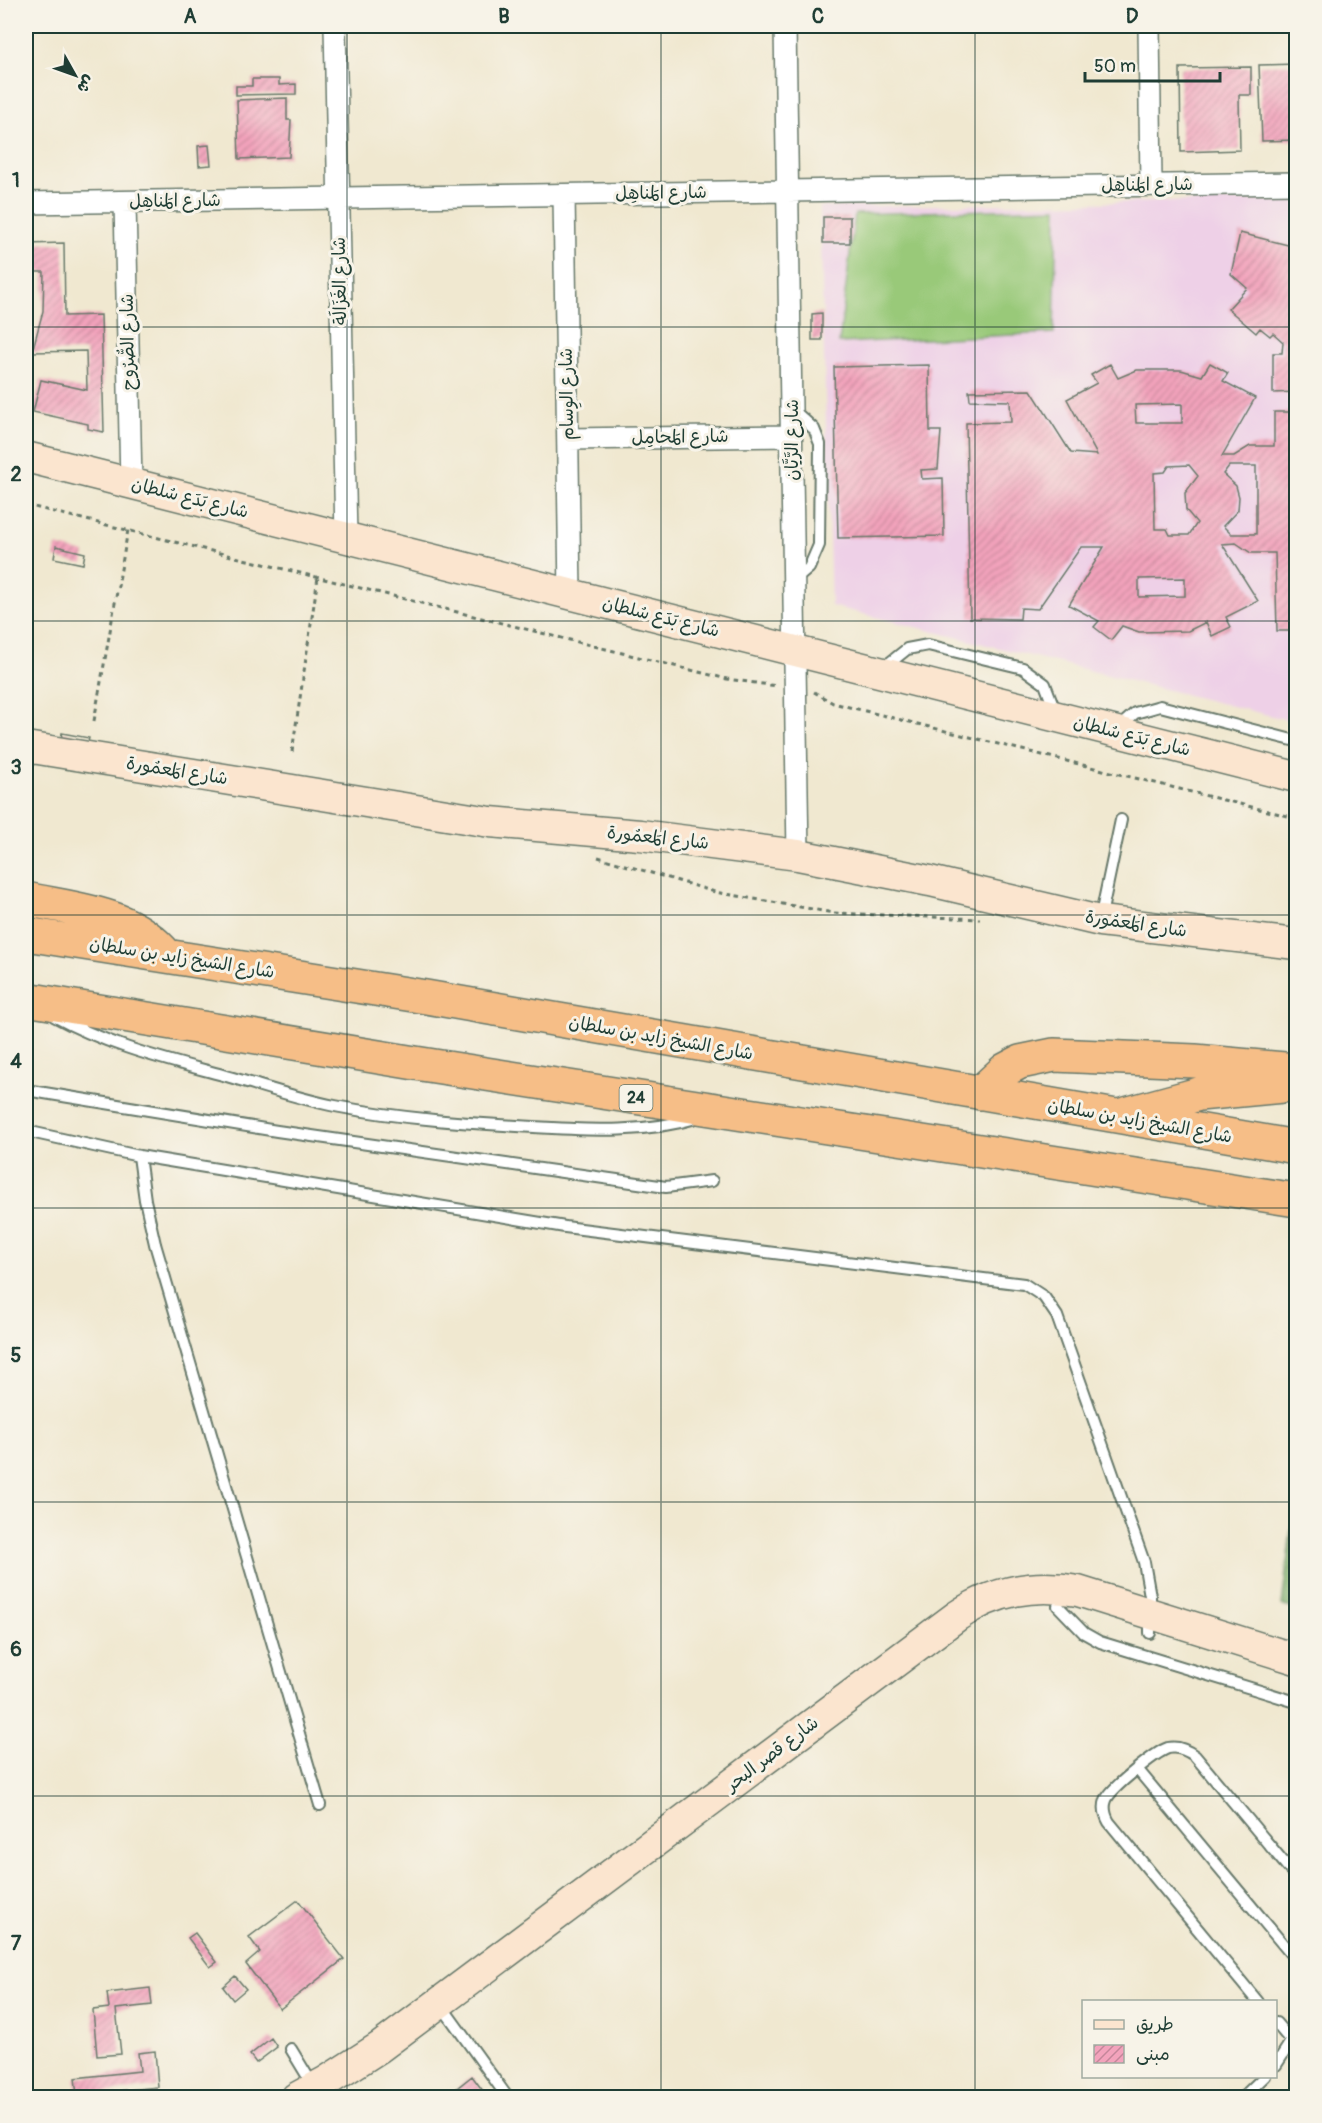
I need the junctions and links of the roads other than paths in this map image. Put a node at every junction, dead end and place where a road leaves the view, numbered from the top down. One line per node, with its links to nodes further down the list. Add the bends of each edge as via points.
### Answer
1 (335, 26): 8 (street, شارع الغَزَالَة)
2 (785, 26): 6 (street, شارع الرَّيَّان)
3 (1149, 26): 5 (street)
4 (1296, 183): 5 (street, شارع المَناهِل)
5 (1151, 185): 6 (street, شارع المَناهِل)
6 (788, 191): 7 (street, شارع المَناهِل); 11 (street, شارع الرَّيَّان)
7 (564, 195): 8 (street, شارع المَناهِل); 13 (street, شارع الوِسام)
8 (338, 198): 9 (street, شارع المَناهِل); 16 (street, شارع الغَزَالَة)
9 (124, 202): 10 (street, شارع المَناهِل); 15 (street, شارع الصُّرُوح)
10 (26, 203)
11 (793, 410): 12 (street, شارع الرَّيَّان); 17 (lane, via 814,429 820,444 819,545 809,568)
12 (791, 436): 13 (street, شارع المَحامِل); 17 (street, شارع الرَّيَّان)
13 (568, 439): 18 (street, شارع الوِسام)
14 (26, 457): 15 (street, شارع بَدَع سُلطان)
15 (131, 483): 16 (street, شارع بَدَع سُلطان)
16 (346, 537): 18 (street, شارع بَدَع سُلطان)
17 (794, 582): 19 (street, شارع الرَّيَّان)
18 (570, 594): 19 (street, شارع بَدَع سُلطان)
19 (795, 651): 20 (street, شارع بَدَع سُلطان); 27 (street, شارع الرَّيَّان)
20 (877, 673): 21 (street, شارع بَدَع سُلطان); 21 (lane, via 907,649 917,645 938,647 1032,672 1049,692)
21 (1057, 717): 22 (street, شارع بَدَع سُلطان)
22 (1114, 731): 23 (lane, via 1135,713 1160,706); 25 (street, شارع بَدَع سُلطان)
23 (1296, 741)
24 (26, 747): 27 (street, شارع المَعمُورة, via 490,822 661,837)
25 (1296, 777)
26 (1121, 820): 29 (lane)
27 (798, 855): 29 (street, شارع المَعمُورة)
28 (26, 899): 32 (highway, via 121,920 149,936)
29 (1100, 921): 31 (street, شارع المَعمُورة)
30 (26, 933): 32 (highway, شارع الشيخ زايد بن سلطان)
31 (1294, 944)
32 (167, 956): 37 (highway, شارع الشيخ زايد بن سلطان)
33 (26, 999): 38 (highway, 24); 38 (lane, via 88,1033 148,1056 291,1096 384,1114 609,1130 659,1127)
34 (1296, 1070): 37 (highway, via 1054,1055 1020,1062)
35 (1296, 1087): 39 (highway, via 1258,1086 1199,1094)
36 (26, 1090): 43 (lane, via 666,1187)
37 (980, 1093): 39 (highway, شارع الشيخ زايد بن سلطان)
38 (715, 1111): 44 (highway, 24)
39 (1118, 1117): 41 (highway, شارع الشيخ زايد بن سلطان)
40 (26, 1131): 42 (lane)
41 (1296, 1147)
42 (139, 1156): 46 (lane, via 565,1227 1024,1284 1044,1297 1058,1316 1144,1562); 51 (lane, via 155,1244)
43 (712, 1181)
44 (1296, 1200)
45 (1058, 1606): 46 (street, شارع قصر البحر); 49 (lane, via 1083,1633 1100,1642); 55 (street, شارع قصر البحر, via 1010,1610 974,1627)
46 (1150, 1624): 47 (street, شارع قصر البحر); 48 (street, شارع قصر البحر); 55 (street, شارع قصر البحر, via 1078,1591 1050,1587 1004,1593 971,1607)
47 (1296, 1659)
48 (1296, 1678)
49 (1296, 1702)
50 (1138, 1770): 52 (lane, via 1167,1749 1189,1752); 53 (lane); 54 (lane, via 1108,1796 1106,1816)
51 (320, 1805)
52 (1296, 1877)
53 (1296, 1960)
54 (1257, 2000)
55 (445, 2010): 61 (street, شارع قصر البحر, via 391,2062); 62 (lane)
56 (1277, 2024): 57 (lane)
57 (1294, 2040): 59 (lane)
58 (291, 2049): 61 (lane)
59 (1277, 2062)
60 (1263, 2078): 63 (lane)
61 (317, 2095)
62 (508, 2097)
63 (1242, 2097)

